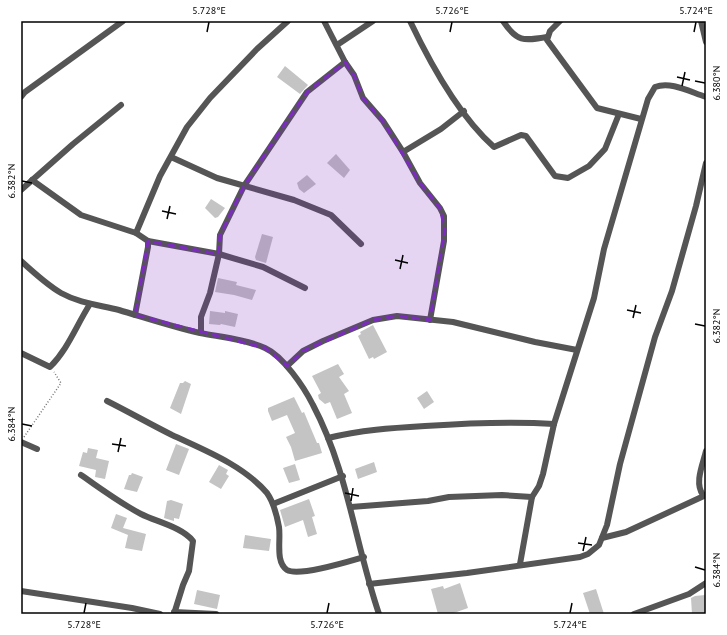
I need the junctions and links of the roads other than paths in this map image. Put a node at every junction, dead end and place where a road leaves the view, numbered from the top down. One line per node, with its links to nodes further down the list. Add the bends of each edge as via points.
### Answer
1 (123, 21): 13 (street)
2 (288, 21): 20 (street, via 210,98 187,127)
3 (324, 21): 11 (street)
4 (373, 21): 11 (street)
5 (410, 21): 16 (street, via 441,79)
6 (503, 21): 9 (street, via 510,32 519,39)
7 (560, 21): 9 (street)
8 (701, 21): 10 (street)
9 (547, 37): 17 (street, via 550,45 593,104 602,110)
10 (706, 42)
11 (337, 45): 12 (street)
12 (345, 62): 19 (street, via 354,75 363,98 383,121); 23 (street, via 307,92)
13 (21, 97)
14 (706, 97): 18 (street, via 660,85 652,91)
15 (121, 106): 22 (street)
16 (464, 112): 17 (street, via 478,133 494,147 521,135 526,136 555,176 568,178 589,166 605,149); 19 (street)
17 (619, 114): 18 (street)
18 (641, 119): 35 (street, via 604,249 594,298)
19 (403, 152): 33 (street, via 420,183 444,216 444,241)
20 (171, 157): 23 (street); 25 (street, via 160,176)
21 (706, 163): 50 (street, via 672,291 656,337 614,487)
22 (32, 180): 24 (street); 25 (street, via 81,215)
23 (244, 186): 27 (street, via 294,200 331,215); 28 (street, via 220,235)
24 (21, 190)
25 (136, 233): 26 (street)
26 (148, 241): 28 (street); 32 (street)
27 (361, 244)
28 (219, 254): 30 (street, via 263,267); 34 (street, via 210,294 201,317)
29 (21, 261): 31 (street, via 61,293)
30 (305, 288)
31 (90, 304): 32 (street); 36 (street, via 78,322 67,348 50,368)
32 (135, 315): 34 (street)
33 (430, 320): 35 (street, via 453,322); 37 (street, via 422,317 397,316 373,320 303,351)
34 (201, 333): 37 (street, via 265,348)
35 (577, 350): 39 (street)
36 (21, 353)
37 (287, 366): 40 (street, via 312,404)
38 (107, 401): 48 (street, via 222,458 253,480 266,492)
39 (554, 424): 40 (street, via 518,421 394,427); 47 (street, via 543,474)
40 (328, 438): 45 (street)
41 (21, 442): 42 (street)
42 (37, 449)
43 (706, 451): 46 (street, via 699,483 700,491)
44 (81, 474): 56 (street, via 141,514 177,529 193,541 189,571)
45 (343, 476): 48 (street); 49 (street)
46 (704, 495): 50 (street, via 626,532)
47 (532, 497): 49 (street, via 449,496 428,501); 52 (street)
48 (273, 504): 51 (street, via 279,527 281,562 287,570 312,570)
49 (351, 507): 51 (street)
50 (602, 538): 52 (street, via 596,548 580,557)
51 (364, 557): 54 (street)
52 (520, 564): 54 (street)
53 (706, 583): 60 (street, via 689,594)
54 (369, 584): 59 (street)
55 (21, 591): 57 (street)
56 (174, 613): 58 (street)
57 (160, 614)
58 (216, 614)
59 (379, 614)
60 (634, 614)

